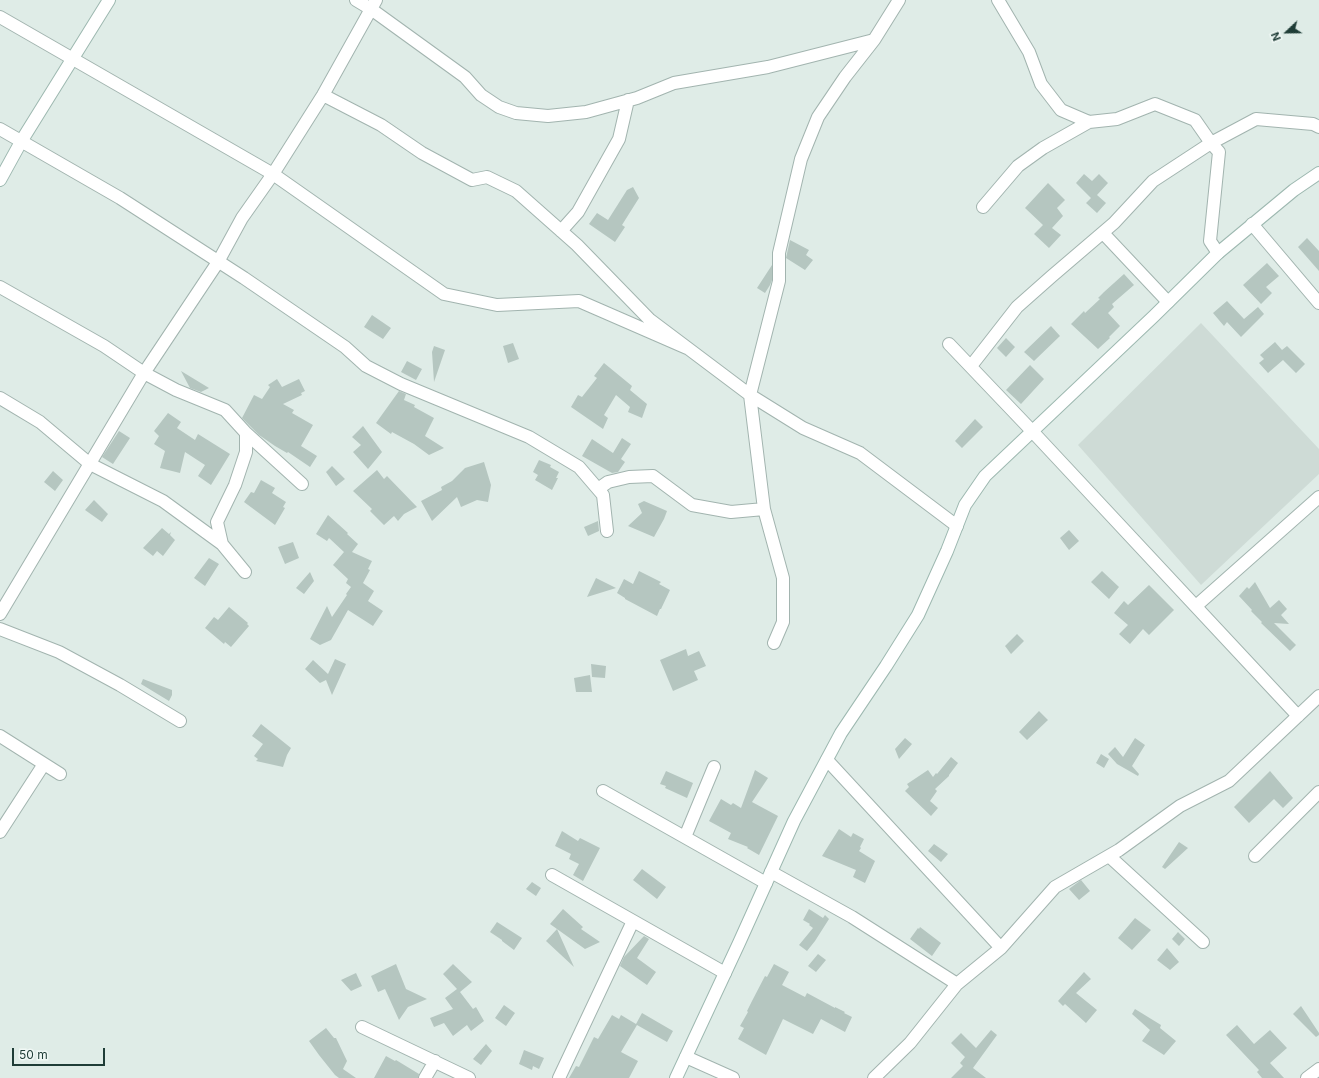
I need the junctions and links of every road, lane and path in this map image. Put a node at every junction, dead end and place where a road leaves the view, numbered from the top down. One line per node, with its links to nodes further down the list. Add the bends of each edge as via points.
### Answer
1 (109, 0): 8 (street)
2 (356, 0): 5 (street)
3 (899, 0): 7 (street)
4 (998, 0): 11 (street, via 1029,52 1041,84 1061,110)
5 (374, 5): 9 (street); 10 (street, via 465,77 481,95 499,107 516,113 548,116 586,112)
6 (0, 18): 8 (street)
7 (874, 40): 10 (street, via 768,68 674,83); 32 (street, via 818,117 801,159 779,253 779,281)
8 (73, 59): 14 (street); 17 (street)
9 (323, 96): 17 (street); 21 (street, via 381,125 422,153 472,180 487,176 516,191)
10 (628, 100): 21 (street, via 619,139 578,212)
11 (1089, 122): 15 (street, via 1117,119 1155,104 1195,120); 19 (street, via 1018,166)
12 (1319, 127): 15 (street, via 1312,124 1256,119)
13 (0, 129): 14 (street)
14 (22, 140): 18 (street); 24 (street, via 120,198)
15 (1211, 143): 22 (street, via 1153,181); 23 (street, via 1220,152 1210,241)
16 (1319, 173): 20 (street)
17 (273, 174): 24 (street, via 242,218); 29 (street, via 444,294 497,305 579,301)
18 (0, 180)
19 (983, 207)
20 (1252, 224): 23 (street); 27 (street)
21 (561, 231): 29 (street, via 649,319)
22 (1103, 233): 26 (street); 30 (street, via 1017,307)
23 (1218, 253): 26 (street)
24 (218, 262): 31 (street); 38 (street, via 296,312 345,347 366,366 401,384 529,437 579,467)
25 (0, 287): 31 (street, via 104,346)
26 (1168, 302): 34 (street)
27 (1319, 303)
28 (949, 344): 30 (street)
29 (687, 348): 32 (street)
30 (971, 366): 34 (street)
31 (144, 373): 35 (street, via 176,390 225,410); 36 (street)
32 (750, 395): 40 (street); 41 (street, via 803,428 860,453)
33 (0, 398): 36 (street, via 40,422)
34 (1032, 431): 41 (street, via 985,476 965,505); 45 (street)
35 (246, 433): 37 (street); 43 (street, via 246,452 235,485 217,522)
36 (90, 464): 43 (street, via 163,501); 46 (street)
37 (302, 484)
38 (598, 489): 40 (street, via 608,482 629,477 653,476 692,506 731,512); 42 (street, via 603,495)
39 (1319, 497): 45 (street)
40 (764, 509): 48 (street, via 783,578 783,622)
41 (957, 526): 53 (street, via 918,615)
42 (607, 531)
43 (222, 544): 44 (street)
44 (245, 572)
45 (1196, 606): 50 (street)
46 (0, 614)
47 (0, 629): 51 (street, via 60,652)
48 (774, 643)
49 (1319, 696): 50 (street)
50 (1298, 716): 61 (street, via 1229,781 1180,806)
51 (180, 721)
52 (0, 736): 54 (street)
53 (826, 760): 64 (street); 67 (street)
54 (44, 764): 56 (street); 59 (street)
55 (714, 767): 60 (street)
56 (60, 774)
57 (603, 791): 60 (street)
58 (1319, 792): 62 (street)
59 (0, 832)
60 (685, 837): 64 (street)
61 (1109, 856): 66 (street); 67 (street, via 1055,887)
62 (1255, 856)
63 (552, 875): 65 (street)
64 (768, 878): 68 (street); 69 (street, via 852,917)
65 (633, 920): 68 (street); 76 (street)
66 (1203, 942)
67 (1001, 948): 69 (street)
68 (726, 973): 71 (street)
69 (957, 984): 79 (street, via 910,1043)
70 (362, 1027): 72 (street)
71 (686, 1057): 77 (street); 78 (street)
72 (434, 1061): 74 (street); 75 (street)
73 (1319, 1069): 80 (street)
74 (425, 1078)
75 (469, 1078)
76 (560, 1078)
77 (676, 1078)
78 (733, 1078)
79 (874, 1078)
80 (1307, 1078)

